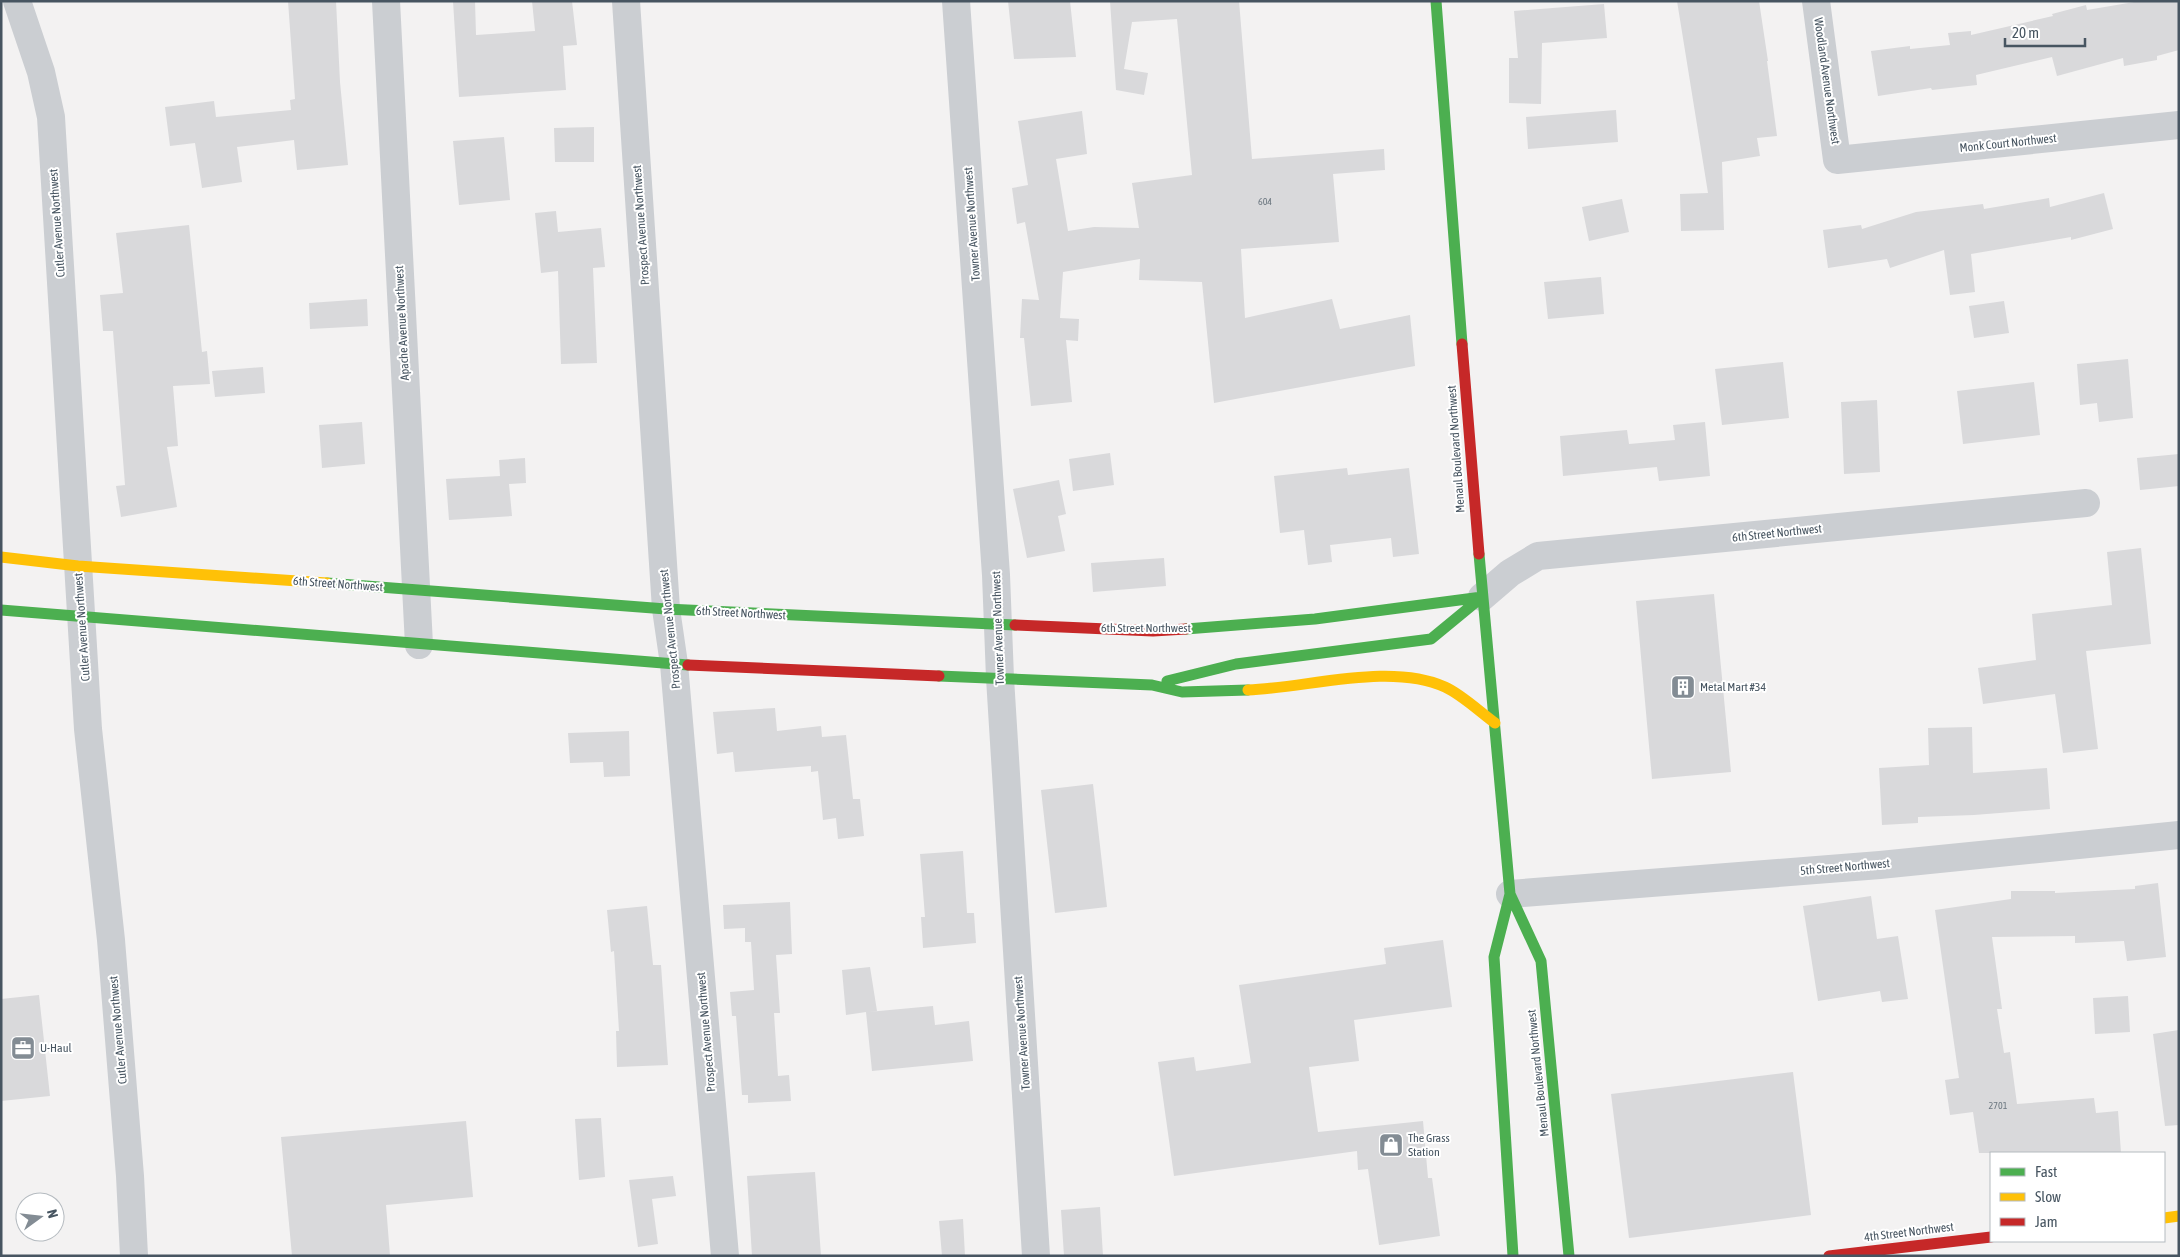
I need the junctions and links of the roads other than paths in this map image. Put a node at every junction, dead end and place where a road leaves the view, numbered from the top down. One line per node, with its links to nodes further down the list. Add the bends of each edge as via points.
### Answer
1 (17, 1): 11 (street, Cutler Avenue Northwest, via 41,72 50,117)
2 (386, 1): 12 (street, Apache Avenue Northwest)
3 (626, 1): 14 (street, Prospect Avenue Northwest)
4 (956, 1): 17 (street, Towner Avenue Northwest)
5 (1436, 1): 13 (main road, Menaul Boulevard Northwest)
6 (1816, 1): 8 (street, Woodland Avenue Northwest)
7 (2179, 125): 8 (street, Monk Court Northwest)
8 (1837, 160)
9 (2086, 502): 13 (street, 6th Street Northwest, via 1538,556 1510,573)
10 (1, 557): 11 (main road, 6th Street Northwest)
11 (78, 566): 12 (main road, 6th Street Northwest); 16 (street, Cutler Avenue Northwest)
12 (415, 589): 14 (main road, 6th Street Northwest); 18 (street, Apache Avenue Northwest)
13 (1482, 597): 17 (main road, 6th Street Northwest, via 1228,627 1153,631); 21 (main road, 6th Street Northwest, via 1432,640 1236,664); 22 (main road, Menaul Boulevard Northwest)
14 (666, 609): 17 (main road, 6th Street Northwest); 19 (street, Prospect Avenue Northwest)
15 (1, 610): 16 (main road, 6th Street Northwest)
16 (82, 616): 18 (main road, 6th Street Northwest); 28 (street, Cutler Avenue Northwest, via 88,729 111,940)
17 (998, 625): 20 (street, Towner Avenue Northwest)
18 (419, 645): 19 (main road, 6th Street Northwest)
19 (674, 664): 20 (main road, 6th Street Northwest); 29 (street, Prospect Avenue Northwest)
20 (1000, 678): 21 (main road, 6th Street Northwest); 30 (street, Towner Avenue Northwest)
21 (1152, 685): 22 (main road, 6th Street Northwest, via 1182,692 1258,690 1345,678 1408,676 1446,687)
22 (1495, 723): 24 (main road, Menaul Boulevard Northwest)
23 (2179, 835): 24 (street, 5th Street Northwest, via 1880,865)
24 (1510, 894): 31 (main road, Menaul Boulevard Northwest, via 1494,957); 32 (main road, Menaul Boulevard Northwest, via 1541,962)
25 (2179, 1216): 26 (main road)
26 (2165, 1218)
27 (1978, 1244): 33 (main road, 4th Street Northwest)
28 (134, 1256)
29 (725, 1256)
30 (1036, 1256)
31 (1513, 1256)
32 (1569, 1256)
33 (1829, 1256)

